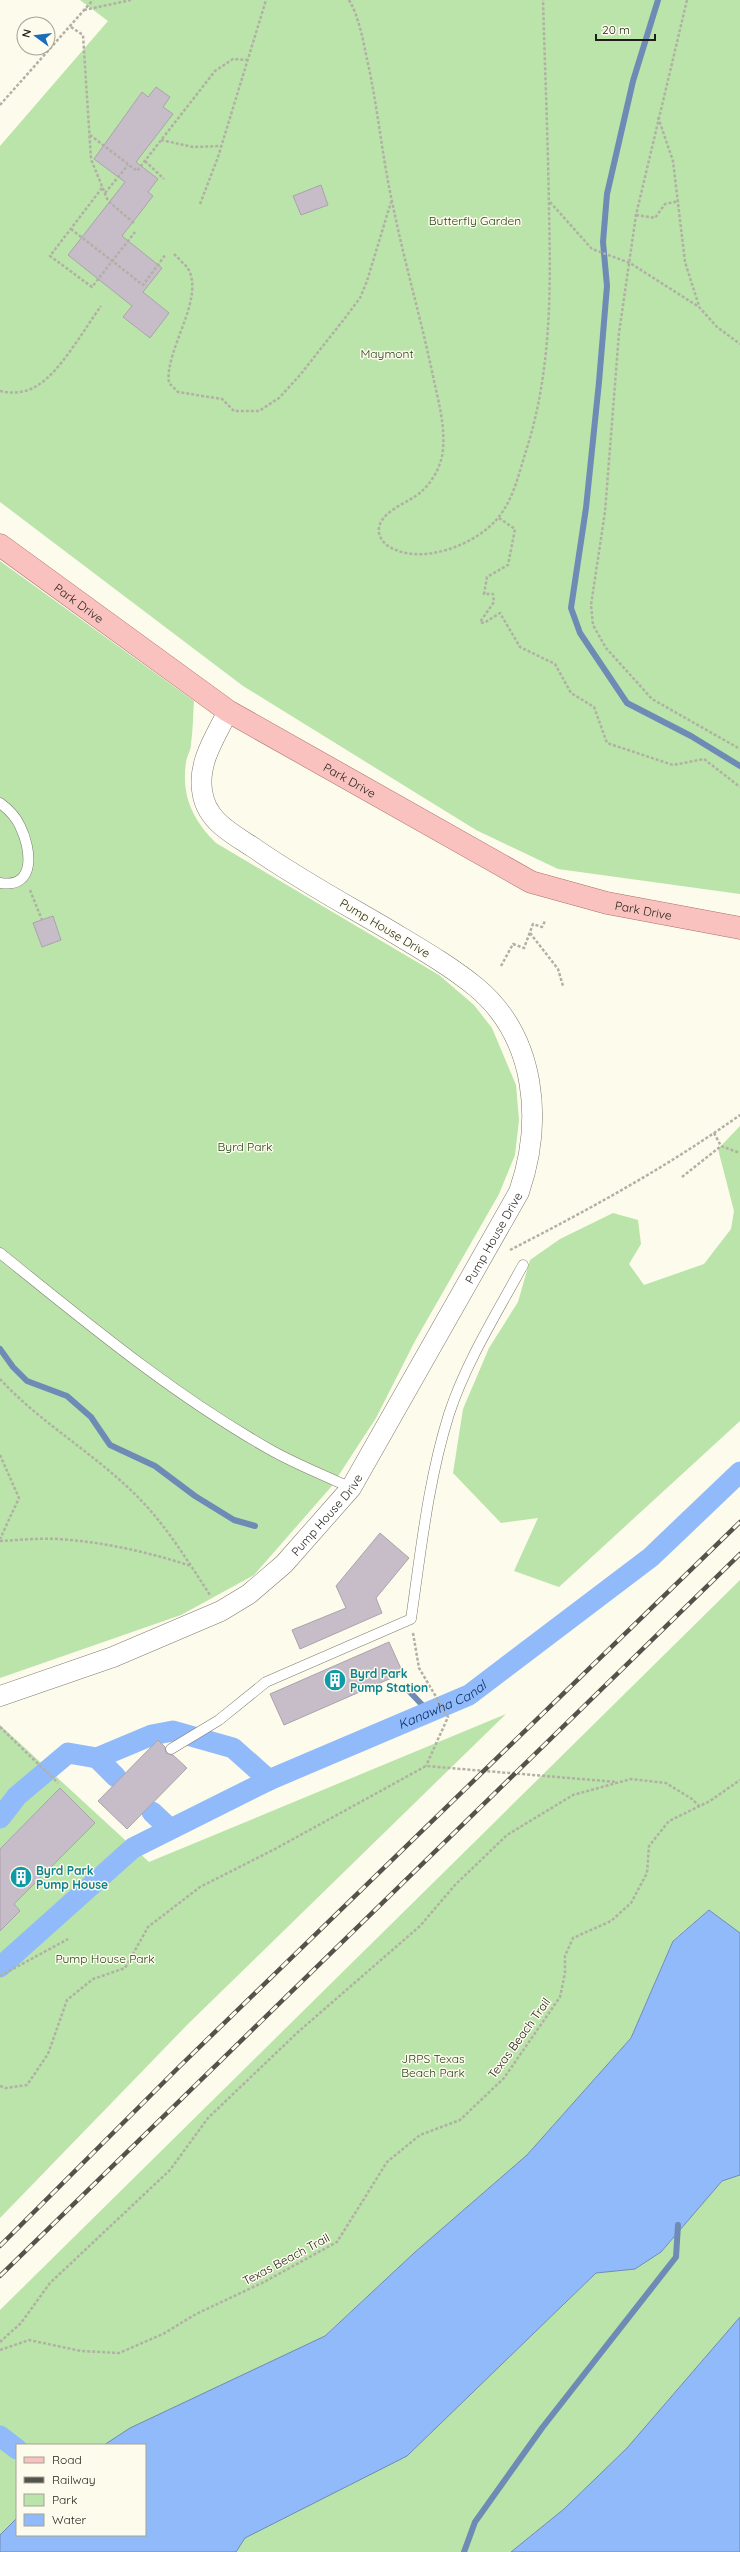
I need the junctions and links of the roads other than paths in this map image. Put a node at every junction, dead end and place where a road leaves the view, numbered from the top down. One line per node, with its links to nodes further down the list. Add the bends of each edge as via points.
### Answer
1 (0, 544): 2 (main road, Park Drive)
2 (228, 711): 5 (main road, Park Drive, via 531,882 607,903); 8 (street, Pump House Drive, via 207,753 201,773 207,809 219,824 275,863 452,969 477,988 513,1033 530,1078 532,1141 528,1165 519,1192)
3 (0, 803): 4 (lane, via 13,814 29,852 28,869 20,880 8,884)
4 (0, 883)
5 (740, 928)
6 (0, 1253): 8 (lane, via 131,1359 199,1406 270,1450)
7 (523, 1264): 10 (lane, via 473,1357 450,1413 432,1475 411,1619 266,1682 219,1720)
8 (351, 1488): 9 (street, Pump House Drive, via 284,1564 249,1594 221,1611 113,1657)
9 (0, 1696)
10 (171, 1749)

